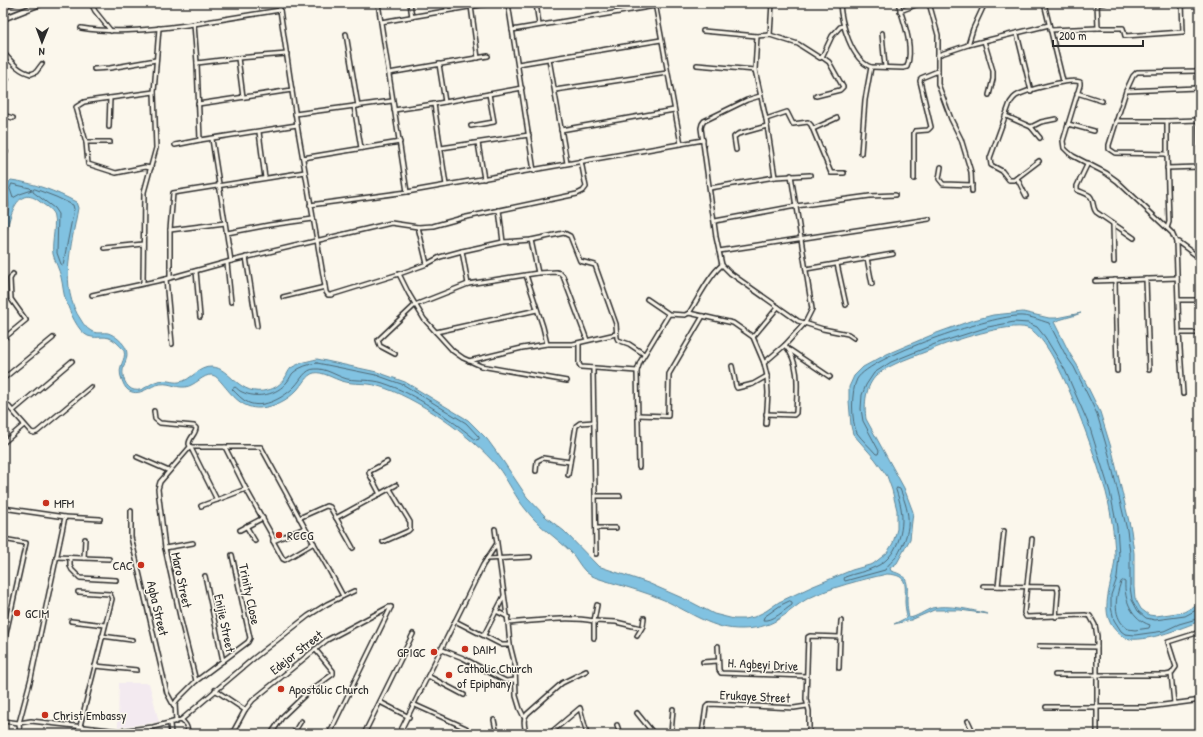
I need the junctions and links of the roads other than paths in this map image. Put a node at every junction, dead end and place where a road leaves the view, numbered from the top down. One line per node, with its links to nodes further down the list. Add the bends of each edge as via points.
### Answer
1 (28, 3): 27 (main road)
2 (43, 3): 29 (main road)
3 (91, 3): 40 (street)
4 (279, 3): 24 (street)
5 (378, 3): 30 (street)
6 (410, 3): 28 (street)
7 (446, 3): 25 (street)
8 (492, 3): 22 (street)
9 (508, 3): 38 (street)
10 (536, 3): 32 (street)
11 (772, 3): 45 (street)
12 (840, 3): 34 (street)
13 (898, 3): 26 (street)
14 (921, 3): 26 (street)
15 (929, 3): 52 (street, via 938,35)
16 (984, 3): 49 (street)
17 (1044, 3): 33 (street)
18 (1105, 3): 21 (street)
19 (1182, 3): 37 (street, via 1184,32 1125,36 1124,28)
20 (655, 4): 32 (street); 47 (street)
21 (1097, 4): 37 (street)
22 (471, 6): 25 (street); 56 (street)
23 (3, 7): 27 (street)
24 (280, 10): 31 (street); 51 (street)
25 (447, 10): 28 (street)
26 (900, 11): 65 (street, via 908,32 907,67)
27 (4, 13)
28 (412, 16): 30 (street)
29 (3, 19)
30 (381, 22): 70 (street)
31 (194, 24): 36 (street); 59 (street)
32 (539, 25): 38 (street)
33 (1049, 25): 39 (street); 44 (street)
34 (843, 26): 54 (street, via 834,32); 64 (street, via 850,44 861,60)
35 (81, 28): 40 (street)
36 (159, 28): 40 (street); 58 (street)
37 (1098, 28): 39 (street)
38 (512, 30): 62 (street)
39 (1050, 30): 74 (street)
40 (111, 31)
41 (703, 31): 46 (street)
42 (882, 33): 65 (street)
43 (346, 34): 94 (street)
44 (1017, 34): 48 (street); 79 (street)
45 (770, 35): 46 (street); 54 (street, via 798,44)
46 (757, 36): 67 (street)
47 (661, 40): 57 (street); 71 (street)
48 (984, 41): 49 (street); 84 (street, via 994,79)
49 (968, 45): 52 (street)
50 (3, 52): 60 (street, via 24,72 36,72)
51 (287, 54): 55 (street); 77 (street)
52 (938, 55): 68 (street)
53 (488, 56): 56 (street)
54 (822, 57): 86 (street, via 829,62 843,87)
55 (238, 58): 59 (street); 87 (street)
56 (478, 58): 61 (street)
57 (549, 59): 62 (street); 78 (street)
58 (156, 60): 66 (street); 81 (street)
59 (197, 63): 92 (street)
60 (42, 64)
61 (439, 64): 70 (street); 91 (street)
62 (518, 64): 75 (street)
63 (697, 65): 67 (street)
64 (871, 67): 65 (street); 131 (street, via 865,100)
65 (885, 67)
66 (94, 70)
67 (755, 70): 85 (street)
68 (938, 71): 151 (street, via 921,78 920,81 931,126 928,130 914,131); 154 (street, via 938,84 961,139 971,172)
69 (1200, 71): 80 (street, via 1137,72)
70 (389, 73): 89 (street)
71 (667, 73): 78 (street); 96 (street)
72 (3, 74): 73 (street)
73 (7, 79)
74 (1063, 81): 79 (street); 82 (street, via 1080,82)
75 (522, 88): 83 (street); 117 (street)
76 (1199, 88): 80 (street); 104 (street)
77 (292, 90): 87 (street); 97 (street)
78 (555, 90): 114 (street)
79 (1031, 91): 99 (street, via 1014,97)
80 (1126, 91): 105 (street)
81 (154, 92): 88 (street); 140 (street, via 156,148)
82 (1077, 93): 90 (street); 107 (street)
83 (489, 94): 91 (street); 109 (street, via 494,122)
84 (989, 95)
85 (760, 96): 102 (street); 121 (street, via 704,121 701,128)
86 (816, 96)
87 (242, 97): 92 (street)
88 (110, 98): 111 (street); 122 (street, via 84,102 76,106)
89 (392, 101): 94 (street); 95 (street)
90 (1102, 101)
91 (445, 102): 93 (street)
92 (198, 104): 120 (street)
93 (434, 104): 95 (street); 129 (street)
94 (356, 106): 97 (street); 128 (street)
95 (394, 110): 124 (street)
96 (674, 110): 114 (street); 126 (street)
97 (295, 114): 108 (street)
98 (3, 115): 100 (street)
99 (1006, 116): 112 (street); 149 (street, via 990,162 1002,170 1009,180)
100 (14, 118)
101 (837, 118): 113 (street)
102 (766, 119): 110 (street); 113 (street, via 787,112 793,124 808,122)
103 (1056, 119): 112 (street)
104 (1199, 120): 106 (street); 139 (street)
105 (1116, 121): 106 (street); 132 (street, via 1109,145 1110,151)
106 (1167, 121): 132 (street)
107 (1068, 124): 115 (street); 137 (street, via 1063,140 1064,148 1073,156)
108 (297, 125): 116 (street); 133 (street)
109 (471, 126)
110 (767, 126): 130 (street, via 734,137); 147 (street)
111 (109, 127)
112 (1031, 127): 118 (street)
113 (813, 129): 144 (street, via 831,173)
114 (561, 130): 136 (street)
115 (1094, 131)
116 (259, 132): 119 (street); 148 (street)
117 (529, 135): 125 (street); 142 (street)
118 (1040, 138)
119 (212, 139): 120 (street); 155 (street)
120 (200, 140): 127 (street)
121 (703, 140): 126 (street); 156 (street)
122 (86, 142): 123 (street); 140 (street, via 88,164 116,172)
123 (110, 142)
124 (400, 142): 128 (street); 158 (street)
125 (478, 143): 129 (street); 150 (street)
126 (681, 144): 135 (street)
127 (175, 145)
128 (362, 148): 133 (street)
129 (441, 148): 153 (street)
130 (736, 150)
131 (861, 153)
132 (1167, 154): 141 (street)
133 (303, 158): 143 (street)
134 (1039, 160): 149 (street)
135 (581, 161): 136 (street); 164 (street, via 586,187 583,191)
136 (567, 163): 142 (street)
137 (1088, 163): 169 (street, via 1077,190 1089,195 1094,209); 171 (street, via 1117,181)
138 (941, 167): 154 (street, via 939,179 943,184)
139 (1199, 167): 141 (street); 152 (street)
140 (151, 168): 180 (street, via 144,192)
141 (1167, 168): 171 (street)
142 (534, 171): 150 (street)
143 (305, 172): 148 (street); 162 (street)
144 (844, 173)
145 (791, 175): 146 (street); 147 (street); 163 (street)
146 (810, 175)
147 (775, 177): 156 (street)
148 (265, 178): 155 (street)
149 (1017, 178): 160 (street)
150 (484, 179): 153 (street)
151 (914, 179)
152 (1200, 184): 161 (street)
153 (446, 185): 158 (street)
154 (972, 185): 157 (street)
155 (219, 186): 168 (street); 172 (street, via 173,193)
156 (710, 188): 167 (street)
157 (972, 191)
158 (407, 192): 162 (street)
159 (895, 195): 163 (street)
160 (1026, 196)
161 (1200, 199)
162 (310, 204): 165 (street)
163 (796, 206): 167 (street); 174 (street)
164 (499, 210): 170 (street, via 433,226); 178 (street)
165 (313, 219): 173 (street); 177 (street)
166 (929, 219): 174 (street)
167 (715, 220): 183 (street)
168 (225, 223): 172 (street); 173 (street)
169 (1113, 224): 175 (street); 189 (street)
170 (418, 227): 177 (street, via 391,223); 191 (street)
171 (1167, 228): 179 (street)
172 (170, 230): 200 (street)
173 (227, 233): 188 (street)
174 (801, 238): 183 (street); 194 (street)
175 (1134, 238)
176 (531, 240): 178 (street); 196 (street); 228 (street, via 564,233 570,236 580,262 595,266 616,324)
177 (316, 241): 186 (street); 208 (street)
178 (503, 242): 182 (street)
179 (1176, 242): 185 (street, via 1197,256); 201 (street)
180 (143, 244): 181 (street); 205 (street)
181 (104, 248)
182 (462, 251): 191 (street, via 440,257); 206 (street)
183 (719, 251): 193 (street)
184 (893, 254): 187 (street)
185 (1200, 255)
186 (246, 257): 188 (street); 224 (street)
187 (867, 258): 192 (street); 207 (street)
188 (231, 261): 190 (street)
189 (1114, 262)
190 (227, 263): 195 (street); 214 (street)
191 (427, 264): 198 (street)
192 (837, 264): 194 (street); 216 (street)
193 (722, 266): 217 (street); 219 (street, via 716,269)
194 (806, 269): 223 (street, via 812,309)
195 (196, 271): 200 (street); 222 (street)
196 (538, 273): 199 (street); 233 (street, via 556,272 563,276)
197 (13, 274): 232 (street, via 10,279 11,299 26,320)
198 (399, 274): 208 (street, via 331,295 328,295); 215 (street)
199 (526, 275): 206 (street); 218 (street)
200 (168, 278): 205 (street); 235 (street)
201 (1177, 278): 202 (street); 212 (street)
202 (1146, 279): 203 (street); 246 (street)
203 (1115, 280): 204 (street); 248 (street)
204 (1095, 281)
205 (143, 283): 209 (street)
206 (468, 284): 215 (street)
207 (872, 284)
208 (325, 287): 210 (street)
209 (92, 295)
210 (283, 297)
211 (647, 298): 220 (street)
212 (1178, 300): 213 (street); 226 (street)
213 (1200, 300)
214 (231, 302)
215 (415, 304): 225 (street); 239 (street, via 378,340 380,346)
216 (846, 306)
217 (778, 307): 223 (street); 229 (street)
218 (537, 310): 225 (street); 236 (street)
219 (689, 313): 220 (street); 221 (street)
220 (669, 314): 240 (street)
221 (703, 316): 229 (street, via 732,323); 259 (street, via 669,374 668,416)
222 (200, 317)
223 (805, 323): 231 (street, via 848,334); 237 (street)
224 (257, 326)
225 (436, 332): 242 (street, via 453,351)
226 (1179, 333): 227 (street); 254 (street)
227 (1200, 333)
228 (616, 334): 233 (street); 240 (street, via 618,340)
229 (753, 337): 243 (street)
230 (53, 338): 251 (street)
231 (854, 338)
232 (3, 339)
233 (587, 340): 234 (street)
234 (579, 343): 236 (street); 245 (street, via 578,364 581,367)
235 (172, 344)
236 (547, 344): 242 (street)
237 (786, 345): 238 (street); 243 (street)
238 (789, 350): 250 (street); 258 (street, via 798,373 796,413)
239 (395, 354)
240 (644, 354): 247 (street)
241 (72, 361): 256 (street)
242 (469, 361): 252 (street, via 481,366)
243 (764, 363): 249 (street)
244 (732, 366): 249 (street, via 737,388 753,384)
245 (593, 368): 247 (street); 260 (street)
246 (1149, 370)
247 (637, 371): 259 (street)
248 (1117, 371)
249 (767, 376): 258 (street)
250 (830, 377)
251 (3, 379)
252 (567, 381)
253 (91, 387): 262 (street, via 37,432 31,432)
254 (1183, 394)
255 (3, 400): 256 (street)
256 (13, 411): 262 (street)
257 (154, 411): 264 (street, via 160,423 194,426 196,430 189,442)
258 (766, 414): 261 (street)
259 (638, 415): 269 (street)
260 (594, 422): 268 (street, via 580,423 576,426); 277 (street)
261 (766, 424)
262 (24, 425): 263 (street)
263 (3, 443)
264 (190, 447): 265 (street); 270 (street); 279 (street)
265 (225, 448): 274 (street); 285 (street, via 261,447)
266 (137, 457): 270 (street)
267 (387, 462): 276 (street, via 370,471)
268 (570, 462): 271 (street, via 543,458 537,461); 272 (street)
269 (639, 466)
270 (169, 471): 304 (street, Maro Street, via 158,489)
271 (536, 471)
272 (568, 475)
273 (396, 485): 275 (street)
274 (246, 489): 279 (street); 284 (street)
275 (390, 489): 276 (street); 300 (street, via 410,526 408,531)
276 (380, 494): 286 (street)
277 (596, 496): 278 (street); 291 (street)
278 (620, 496)
279 (217, 500): 280 (street)
280 (201, 506)
281 (3, 508): 283 (street)
282 (131, 511): 376 (street, Agba Street, via 133,546 167,693)
283 (65, 517): 287 (street); 308 (street)
284 (263, 518): 288 (street); 299 (street)
285 (299, 518): 286 (street, via 328,506); 289 (street)
286 (336, 518): 305 (street)
287 (100, 519)
288 (246, 526): 293 (street); 298 (street)
289 (304, 528): 299 (street); 302 (street)
290 (495, 528): 303 (street)
291 (596, 528): 292 (street); 306 (street)
292 (616, 528)
293 (240, 530)
294 (1004, 531): 318 (street)
295 (3, 539): 336 (street, via 26,544)
296 (85, 539): 311 (street)
297 (1032, 540): 319 (street)
298 (255, 541)
299 (273, 542): 302 (street, via 285,560)
300 (383, 542)
301 (193, 543): 304 (street)
302 (314, 543): 322 (street)
303 (496, 545): 312 (street); 314 (street)
304 (164, 548): 366 (street, Maro Street)
305 (353, 548)
306 (596, 554)
307 (232, 555): 353 (street, Trinity Close, via 250,638)
308 (56, 557): 310 (street); 388 (street)
309 (530, 557): 312 (street)
310 (70, 558): 311 (street); 316 (street, via 72,570 80,578)
311 (84, 558): 313 (street)
312 (498, 558): 314 (street); 323 (street)
313 (109, 559)
314 (487, 559): 330 (street, via 482,564)
315 (205, 576): 353 (street, Enijie Street)
316 (116, 580)
317 (983, 586): 318 (street)
318 (998, 586): 319 (street)
319 (1027, 586): 327 (street, via 1058,588); 327 (street, via 1024,613 1026,617)
320 (354, 591): 322 (street)
321 (78, 592): 334 (street, via 110,594)
322 (343, 596): 367 (street, via 308,616)
323 (504, 596): 325 (street); 326 (street)
324 (597, 604): 331 (street)
325 (496, 611): 326 (street); 340 (street)
326 (508, 617): 333 (street)
327 (1056, 617): 349 (street, via 1090,616 1096,631)
328 (644, 618): 337 (street)
329 (71, 621): 334 (street)
330 (455, 621): 340 (street); 352 (street)
331 (594, 621): 333 (street, via 557,619); 337 (street, via 616,622); 344 (street)
332 (842, 621): 343 (street)
333 (508, 623): 346 (street)
334 (105, 625): 341 (street)
335 (3, 626): 336 (street)
336 (8, 627): 350 (street)
337 (641, 628): 342 (street)
338 (1200, 632): 360 (street, via 1168,642 1176,667)
339 (413, 634): 370 (street)
340 (484, 635): 346 (street, via 502,645)
341 (102, 636): 345 (street); 356 (street)
342 (637, 636)
343 (840, 637): 357 (street); 364 (street, via 808,637)
344 (594, 638)
345 (132, 640)
346 (510, 645): 365 (street, via 515,665)
347 (718, 646): 354 (street, H. Agbeyi Drive)
348 (1039, 646): 349 (street)
349 (1097, 646): 362 (street)
350 (3, 647)
351 (315, 649): 378 (street, Edejor Street, via 252,700); 402 (street, via 333,674 306,693 283,716); 404 (street, Edejor Street, via 334,636 391,607)
352 (440, 649): 363 (street); 365 (street, via 500,678)
353 (223, 661): 366 (street)
354 (718, 661): 355 (street); 364 (street, H. Agbeyi Drive, via 721,673)
355 (703, 662)
356 (95, 666): 358 (street); 391 (street)
357 (839, 668)
358 (138, 670)
359 (586, 671): 381 (street, via 562,684)
360 (1171, 674): 362 (street); 371 (street)
361 (1055, 675): 362 (street)
362 (1097, 675): 374 (street)
363 (428, 676): 368 (street); 372 (street)
364 (806, 676): 373 (street)
365 (515, 680): 381 (street, via 516,696)
366 (196, 681): 376 (street, via 177,700)
367 (215, 690): 378 (street); 382 (street)
368 (464, 695)
369 (1194, 701): 371 (street)
370 (380, 702): 380 (street); 405 (street)
371 (1174, 703): 374 (street, via 1148,707)
372 (415, 705): 380 (street); 393 (street)
373 (807, 706): 415 (street, Erukaye Street, via 794,708 709,704 706,707); 416 (street)
374 (1097, 706): 375 (street); 418 (street)
375 (1046, 707)
376 (174, 708): 386 (street, Agba Street)
377 (673, 709): 414 (street)
378 (245, 710): 401 (street, Edejor Street)
379 (637, 713): 413 (street)
380 (409, 717): 406 (street)
381 (524, 717): 408 (street)
382 (182, 720): 386 (street); 400 (street)
383 (494, 720): 407 (street)
384 (3, 721): 388 (street)
385 (968, 721): 417 (street)
386 (176, 722): 389 (street)
387 (300, 722): 403 (street)
388 (19, 723): 391 (street, via 30,721); 396 (street)
389 (170, 724): 395 (street); 399 (street)
390 (617, 725): 412 (street)
391 (80, 726): 392 (street)
392 (93, 728): 395 (street, via 119,731); 397 (street)
393 (466, 728)
394 (556, 728): 409 (street); 410 (street); 411 (street, via 580,708)
395 (139, 729): 398 (street)
396 (20, 734)
397 (93, 734)
398 (140, 734)
399 (171, 734)
400 (188, 734)
401 (232, 734)
402 (271, 734)
403 (292, 734)
404 (329, 734)
405 (364, 734)
406 (399, 734)
407 (497, 734)
408 (526, 734)
409 (549, 734)
410 (558, 734)
411 (587, 734)
412 (620, 734)
413 (654, 734)
414 (671, 734)
415 (702, 734)
416 (809, 734)
417 (974, 734)
418 (1097, 734)

